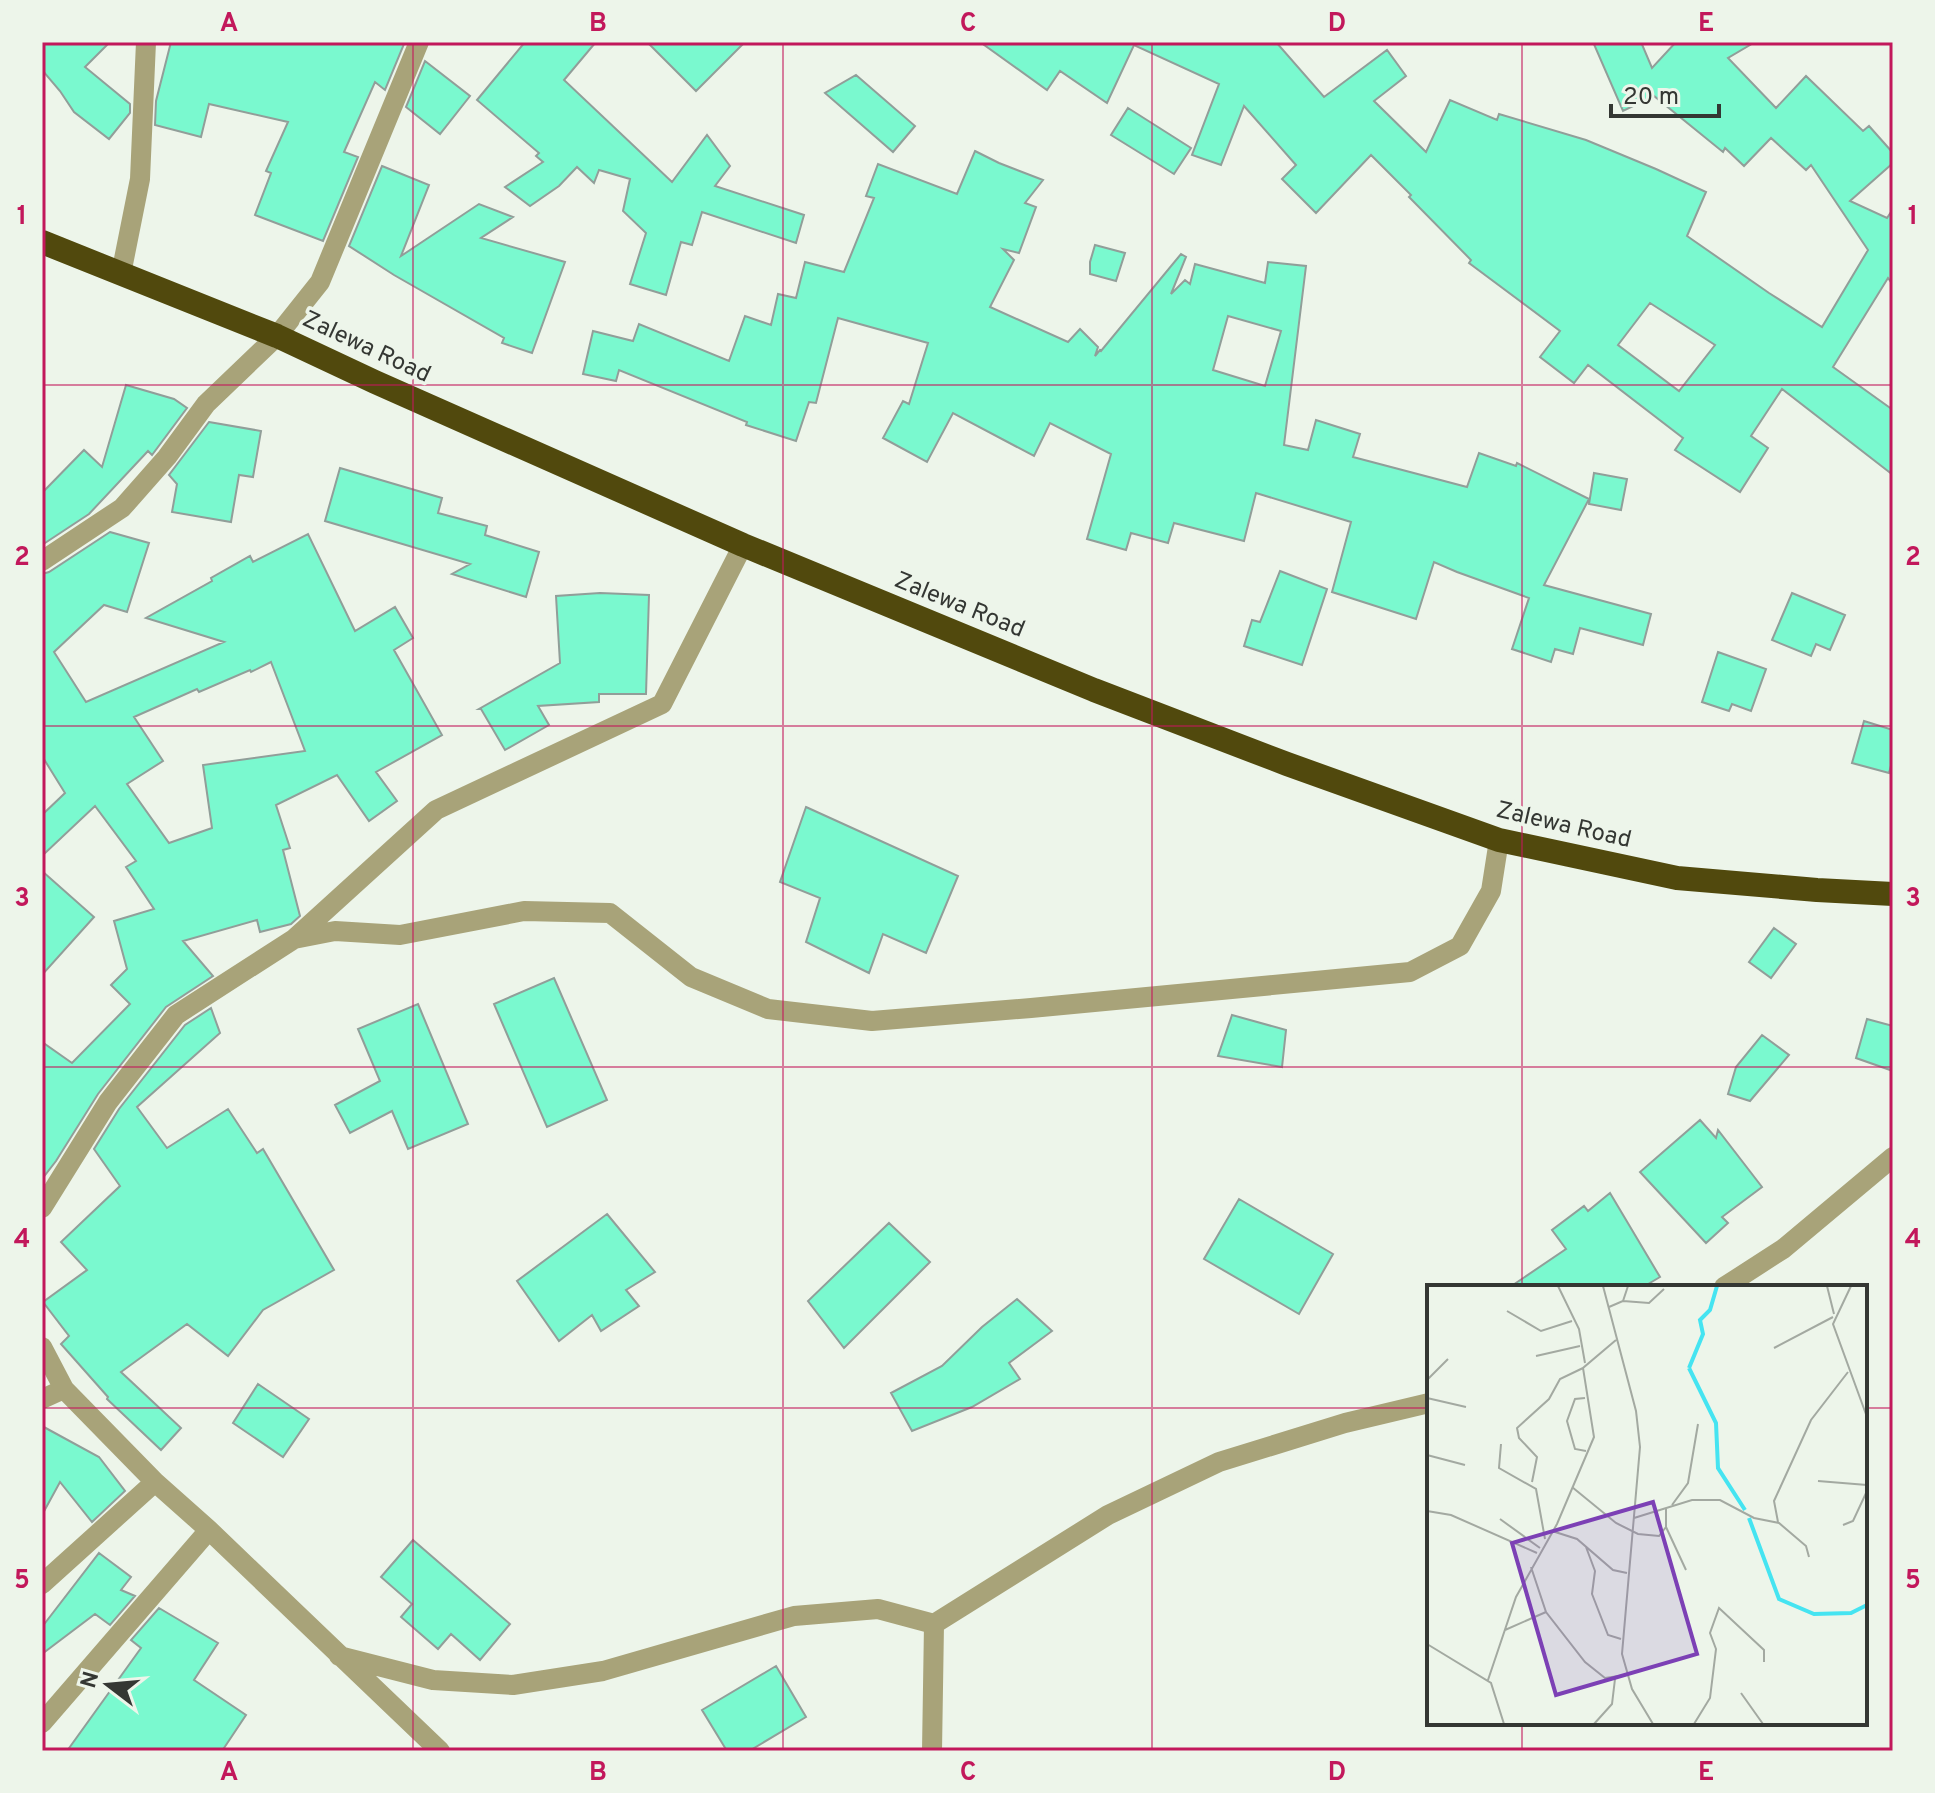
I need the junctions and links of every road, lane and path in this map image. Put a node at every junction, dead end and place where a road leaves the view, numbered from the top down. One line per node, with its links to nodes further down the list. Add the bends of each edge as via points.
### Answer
1 (146, 42): 4 (street, via 140,179)
2 (419, 42): 5 (street, via 320,282)
3 (42, 242): 4 (highway, Zalewa Road)
4 (121, 274): 5 (highway, Zalewa Road)
5 (277, 336): 6 (highway, Zalewa Road); 7 (street, via 206,404 122,508)
6 (743, 545): 8 (highway, Zalewa Road, via 1109,696); 10 (street, via 662,704 436,810)
7 (42, 561)
8 (1499, 840): 9 (highway, Zalewa Road, via 1677,878); 10 (street, via 1491,891 1460,946 1410,972 936,1016 872,1021 768,1009 691,977 610,913 524,911 400,935 335,931)
9 (1893, 894)
10 (294, 939): 12 (street, via 176,1015 108,1102)
11 (1893, 1157): 13 (street, via 1783,1249)
12 (42, 1208)
13 (1727, 1285)
14 (42, 1347): 15 (street)
15 (64, 1389): 16 (street); 18 (street)
16 (42, 1399)
17 (1427, 1403): 21 (street, via 1219,1462 1108,1515)
18 (155, 1482): 19 (street); 20 (street)
19 (209, 1530): 22 (street); 23 (street)
20 (42, 1584)
21 (934, 1624): 22 (street, via 878,1609 794,1616 603,1671 513,1685 433,1680); 25 (street)
22 (339, 1656): 24 (street)
23 (42, 1723)
24 (440, 1751)
25 (932, 1751)

